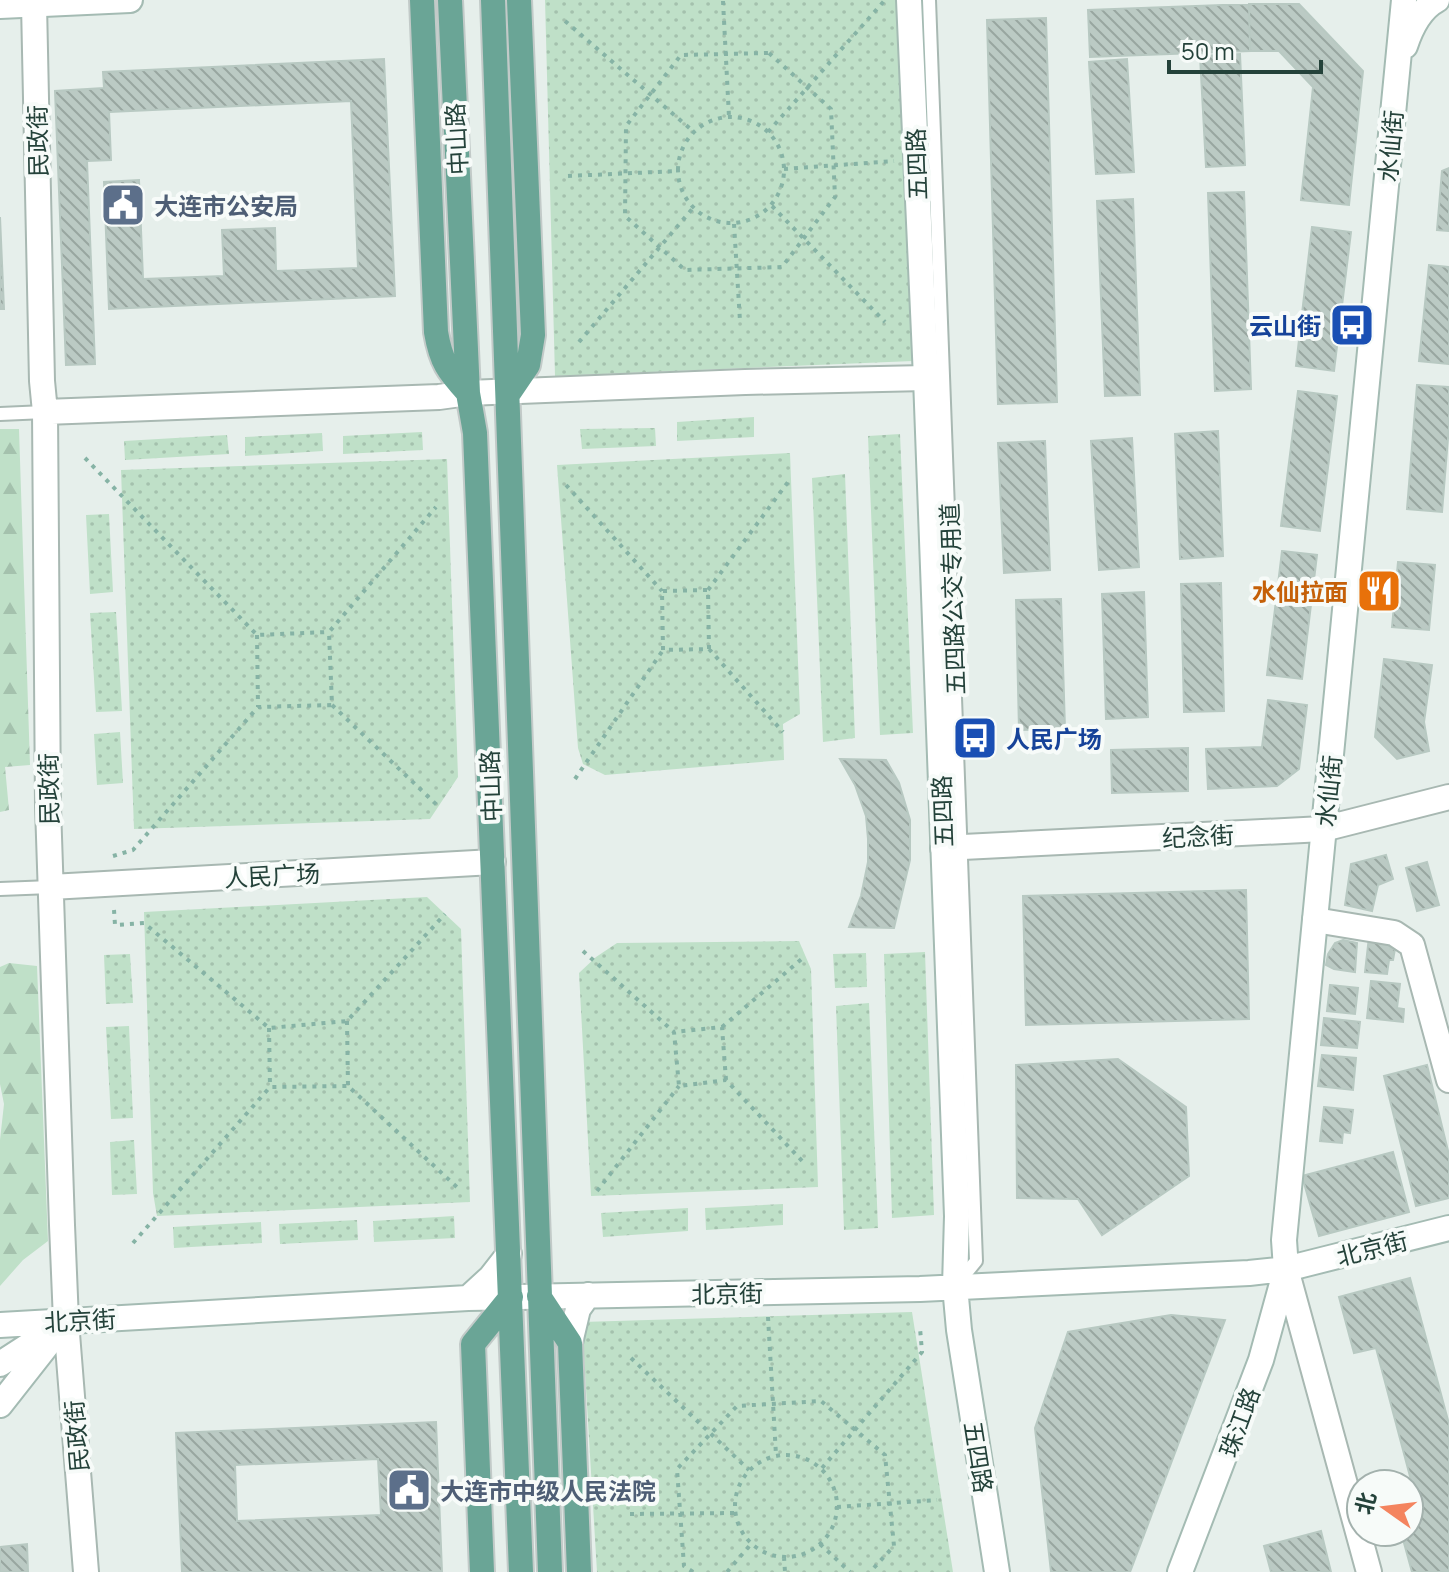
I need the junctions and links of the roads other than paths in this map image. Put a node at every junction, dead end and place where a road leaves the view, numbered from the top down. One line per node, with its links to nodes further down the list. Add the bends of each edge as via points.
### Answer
1 (130, 0): 11 (street)
2 (422, 0): 15 (main road, via 436,332 446,370)
3 (450, 0): 15 (main road, 中山路)
4 (493, 0): 16 (main road, 中山路)
5 (519, 0): 16 (main road, via 533,335 528,365)
6 (909, 0): 14 (street, 五四路)
7 (929, 0): 21 (lane, 五四路公交专用道)
8 (1397, 0): 13 (street)
9 (1404, 0): 13 (street, 水仙街)
10 (1437, 0): 13 (street, via 1415,20)
11 (34, 4): 12 (street); 17 (street, 民政街)
12 (0, 6)
13 (1397, 75): 20 (street, 水仙街)
14 (926, 378): 16 (street); 21 (street, 五四路)
15 (468, 393): 16 (street); 17 (street); 22 (main road, 中山路, via 475,433)
16 (509, 393): 32 (main road, 中山路)
17 (45, 412): 18 (lane); 23 (street, 民政街)
18 (0, 414)
19 (1449, 797): 20 (street, 纪念街)
20 (1323, 829): 21 (street, 纪念街); 25 (street, 水仙街)
21 (952, 847): 30 (street, 五四路)
22 (493, 862): 23 (street, 人民广场); 28 (main road, 中山路)
23 (51, 887): 24 (lane); 35 (street, 民政街)
24 (0, 889)
25 (1315, 920): 26 (street, via 1394,933 1412,945); 29 (street, 水仙街, via 1284,1240)
26 (1449, 1080)
27 (1449, 1228): 29 (street, 北京街)
28 (509, 1254): 33 (main road, 中山路); 34 (street)
29 (1286, 1269): 30 (street, 北京街); 46 (street, 珠江路, via 1261,1360); 47 (street, 水仙街)
30 (955, 1286): 31 (street, 北京街); 45 (street, 五四路)
31 (588, 1295): 32 (street, 北京街); 37 (street, via 578,1309)
32 (539, 1296): 33 (street, 北京街); 37 (main road); 43 (main road, 中山路)
33 (511, 1297): 34 (street, 北京街); 41 (main road, via 473,1344); 42 (main road, 中山路)
34 (468, 1298): 35 (street, 北京街)
35 (66, 1321): 36 (street, 北京街); 38 (street); 39 (street); 40 (street, 民政街)
36 (0, 1325)
37 (570, 1343): 44 (main road)
38 (0, 1364)
39 (0, 1405)
40 (86, 1572)
41 (482, 1572)
42 (521, 1572)
43 (550, 1572)
44 (579, 1572)
45 (997, 1572)
46 (1180, 1572)
47 (1369, 1572)

